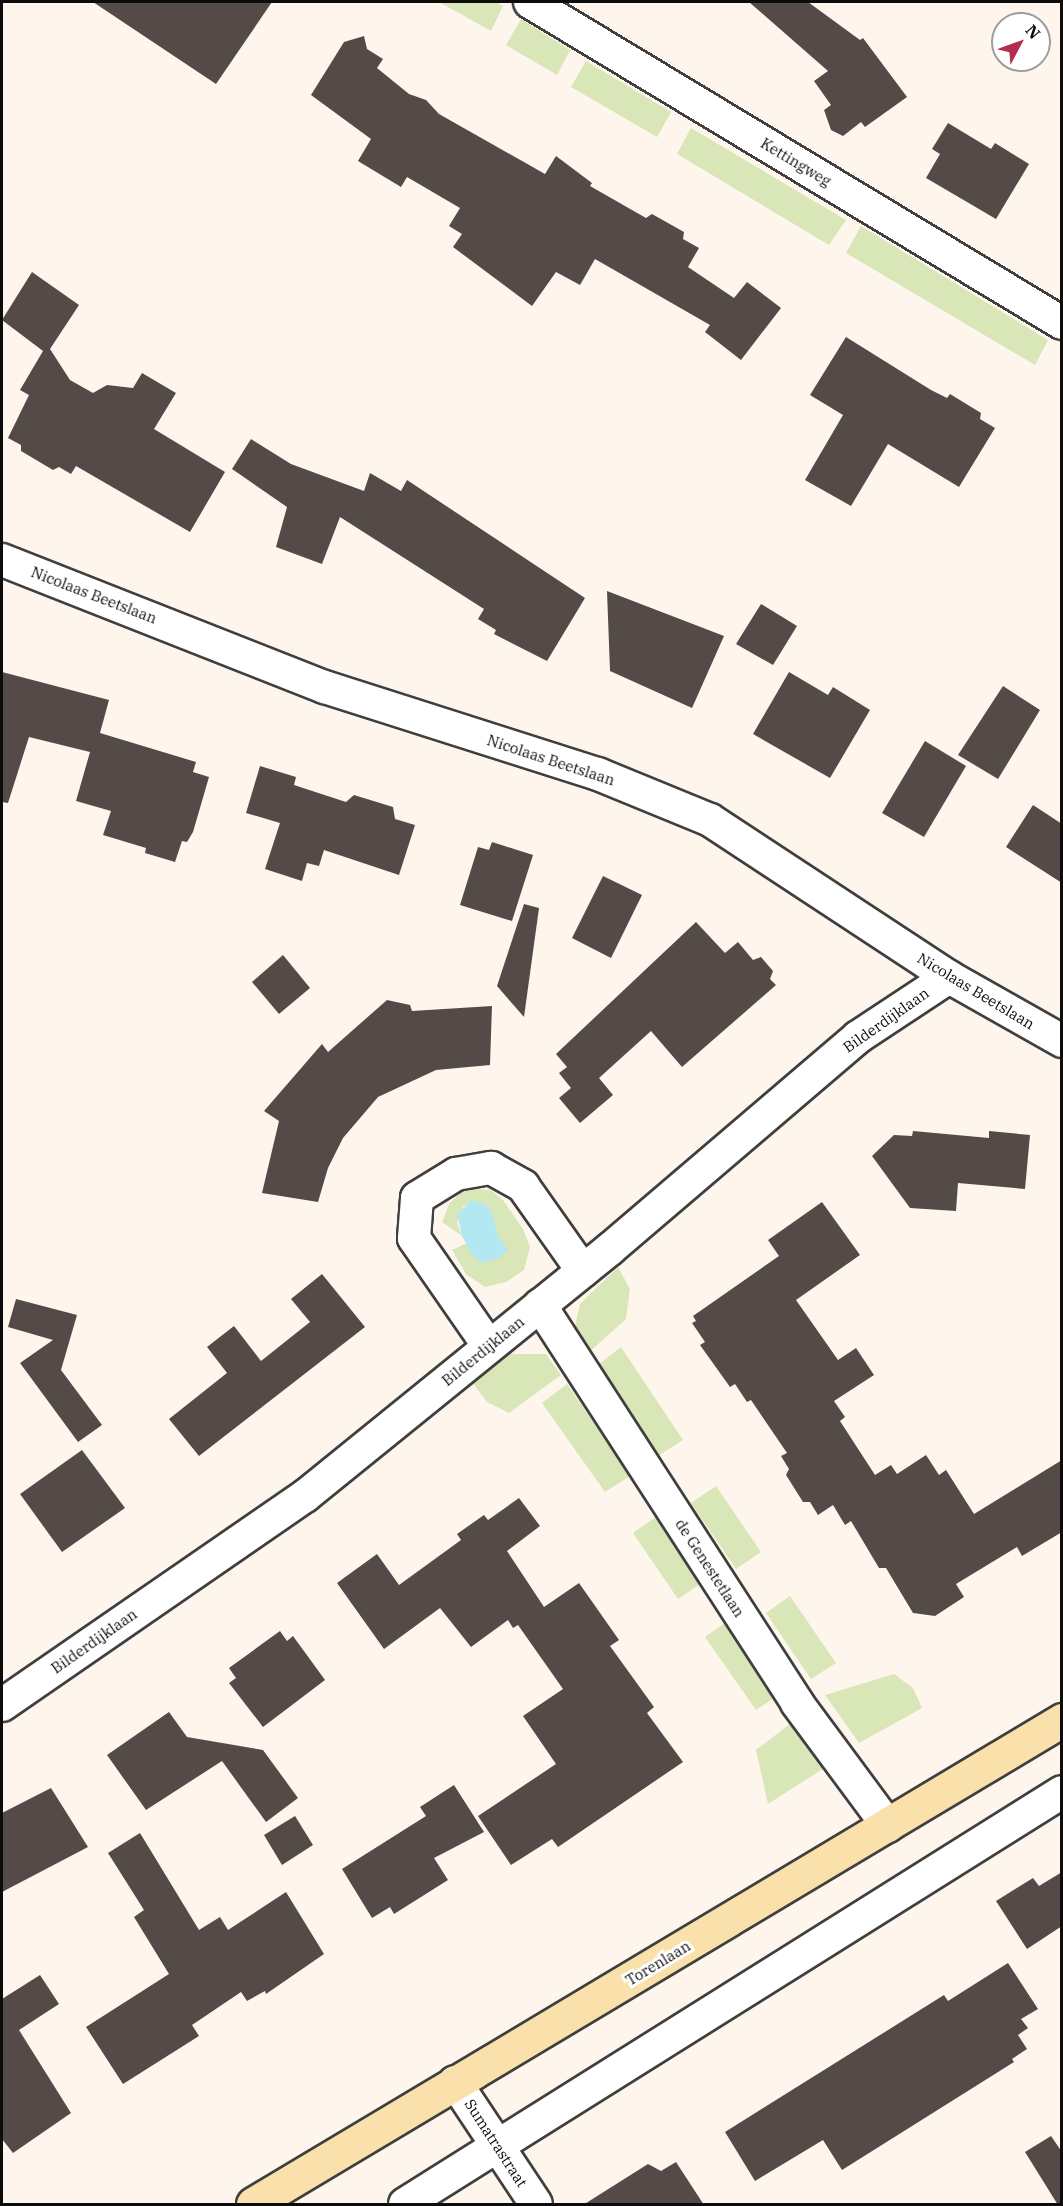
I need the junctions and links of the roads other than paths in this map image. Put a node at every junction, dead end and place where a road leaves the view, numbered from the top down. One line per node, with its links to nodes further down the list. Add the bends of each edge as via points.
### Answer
1 (530, 2): 2 (street, Kettingweg)
2 (1062, 323)
3 (2, 560): 4 (street, Nicolaas Beetslaan, via 325,687 598,774 710,820)
4 (949, 977): 5 (street, Nicolaas Beetslaan); 6 (street, Bilderdijklaan, via 858,1037)
5 (1062, 1041)
6 (583, 1271): 7 (street, Bilderdijklaan); 8 (street, via 523,1186 491,1168 456,1174 417,1198 414,1238)
7 (540, 1305): 8 (street, Bilderdijklaan); 12 (street, de Genestetlaan, via 797,1703)
8 (488, 1345): 9 (street, Bilderdijklaan, via 305,1496)
9 (2, 1705)
10 (1061, 1722): 12 (main road, Torenlaan)
11 (1062, 1792): 14 (street)
12 (888, 1826): 13 (main road, Torenlaan)
13 (456, 2082): 14 (street, Sumatrastraat); 15 (main road, Torenlaan)
14 (498, 2145): 16 (street); 17 (street, Sumatrastraat)
15 (253, 2205)
16 (405, 2205)
17 (536, 2205)

